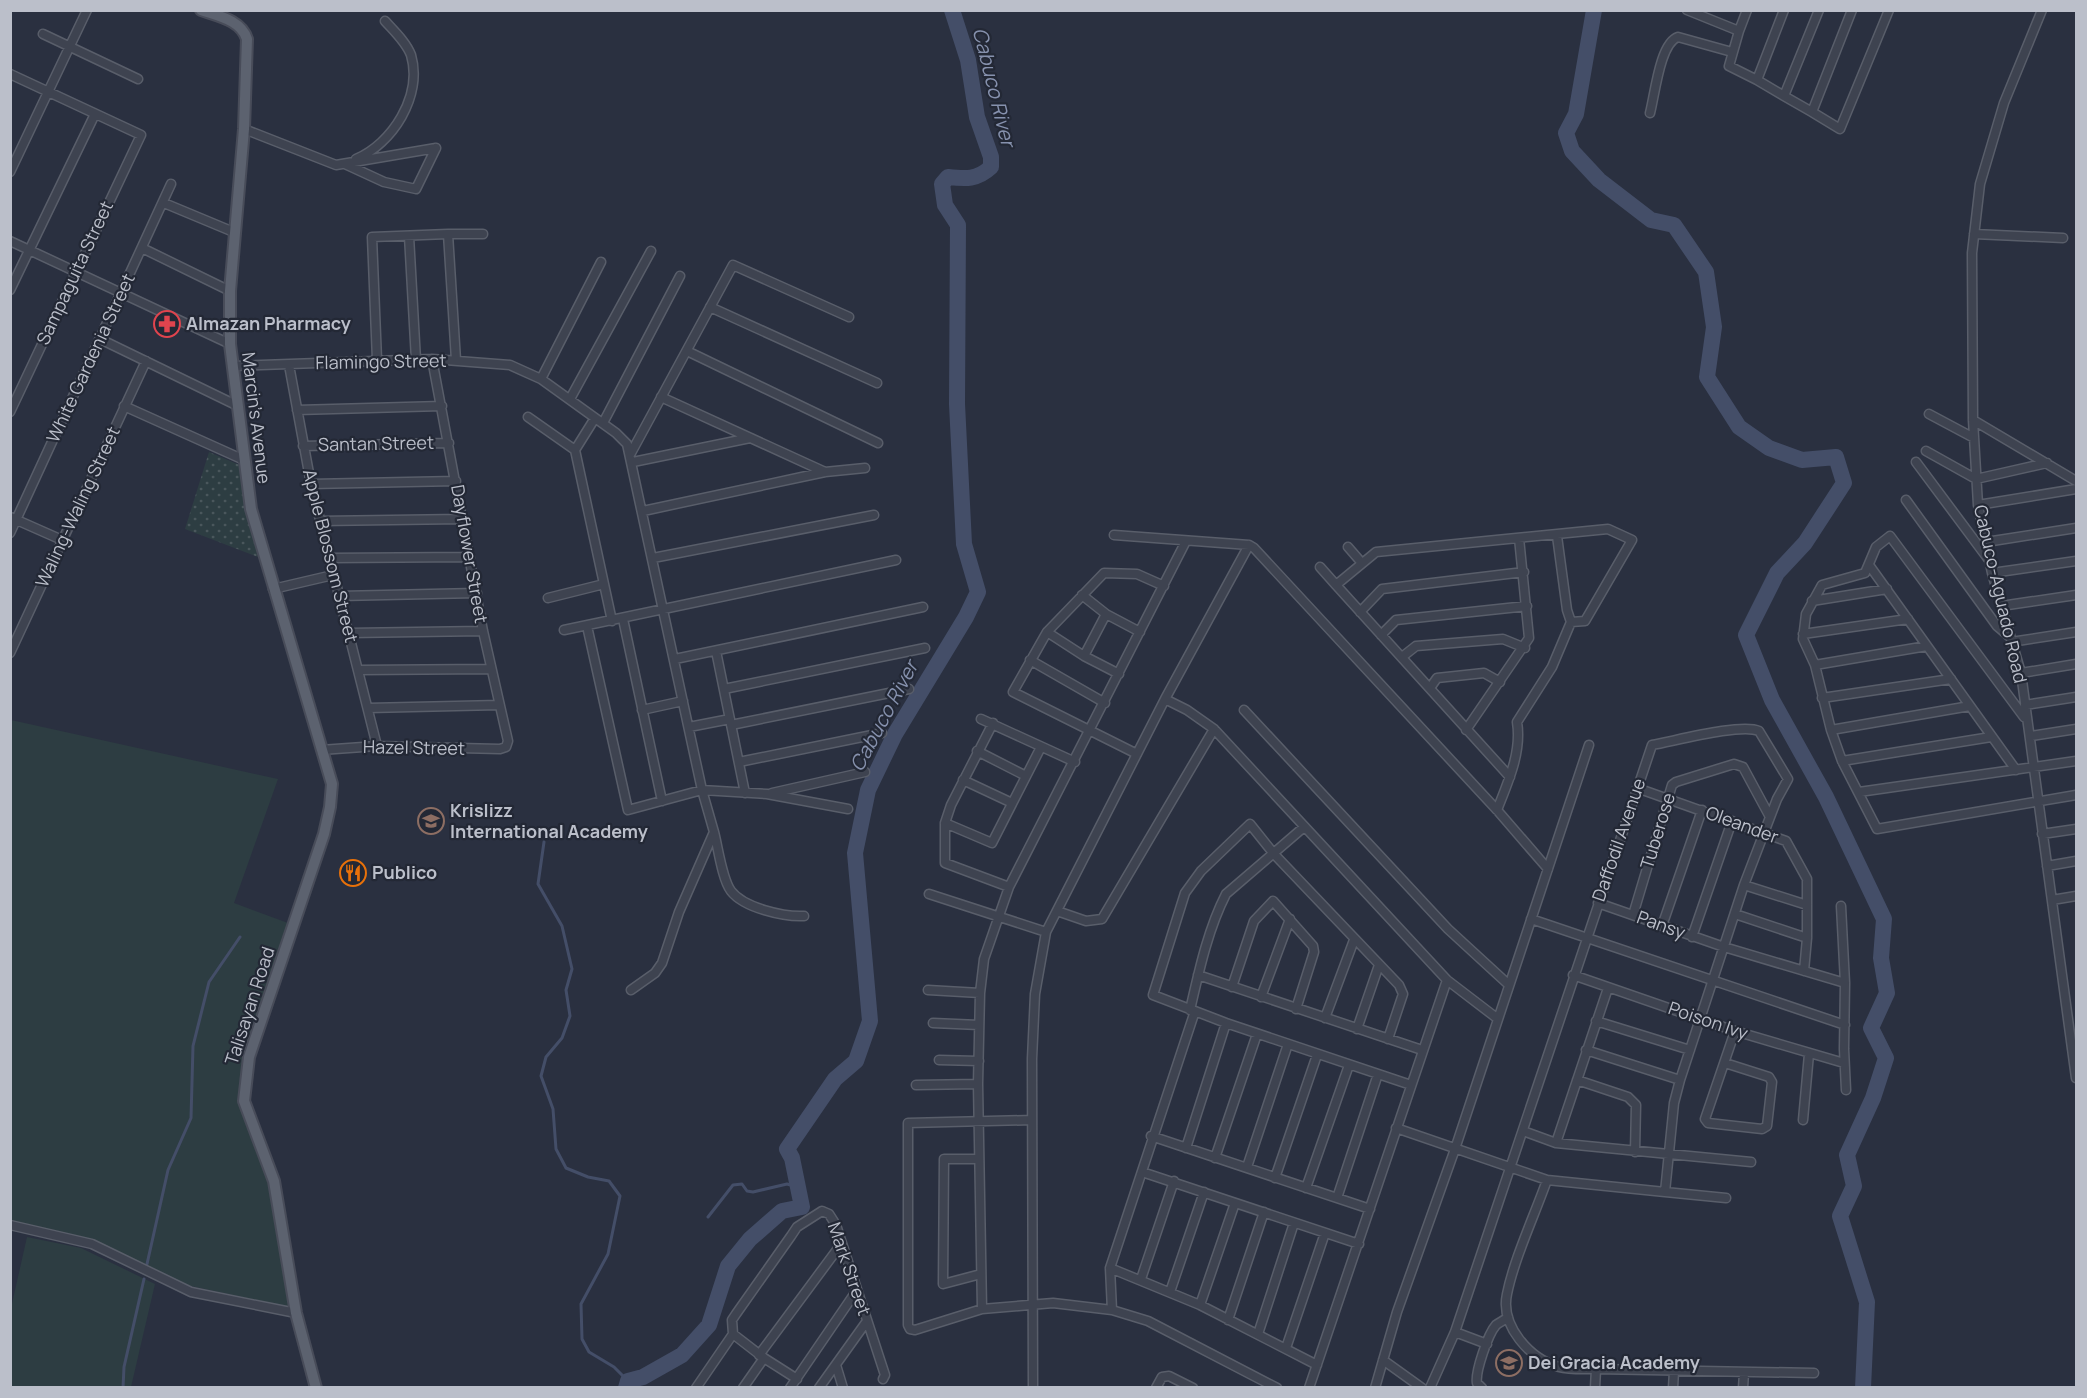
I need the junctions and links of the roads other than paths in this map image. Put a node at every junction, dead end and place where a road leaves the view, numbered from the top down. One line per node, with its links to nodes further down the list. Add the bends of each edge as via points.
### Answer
1 (87, 10): 14 (street)
2 (201, 10): 10 (main road, Marcin's Avenue)
3 (1687, 10): 12 (street)
4 (1747, 10): 12 (street)
5 (1784, 10): 18 (street)
6 (1818, 10): 20 (street)
7 (1852, 10): 21 (street)
8 (1889, 10): 21 (street, via 1840,129)
9 (2042, 10): 32 (street, Cabuco-Aguado Road, via 2004,103 1980,184)
10 (222, 14): 24 (main road, Marcin's Avenue, via 242,27 247,39)
11 (385, 21): 25 (street, via 410,54 413,70 407,105 378,148)
12 (1739, 31): 15 (street)
13 (43, 34): 14 (street)
14 (69, 46): 17 (street); 19 (street)
15 (1732, 52): 18 (street, via 1729,66); 22 (street, via 1678,37 1673,39 1666,47)
16 (10, 74): 19 (street)
17 (138, 79)
18 (1757, 80): 20 (street)
19 (48, 92): 23 (street); 26 (street)
20 (1784, 96): 21 (street)
21 (1812, 112)
22 (1650, 113)
23 (95, 114): 37 (street); 40 (street, Sampaguita Street, via 141,135)
24 (244, 129): 25 (street, via 331,164); 29 (main road, Marcin's Avenue)
25 (345, 164): 25 (street, via 420,153 436,148 416,189 384,182)
26 (10, 172)
27 (171, 184): 28 (street, White Gardenia Street)
28 (164, 204): 29 (street); 36 (street, White Gardenia Street)
29 (236, 233): 43 (main road, Marcin's Avenue)
30 (448, 234): 31 (street); 33 (street); 53 (street)
31 (483, 234)
32 (1974, 234): 34 (street); 69 (street, Cabuco-Aguado Road)
33 (409, 236): 51 (street, via 372,237); 52 (street)
34 (2063, 238)
35 (10, 242): 37 (street)
36 (142, 248): 43 (street); 44 (street, White Gardenia Street)
37 (29, 250): 40 (street); 42 (street)
38 (651, 251): 60 (street)
39 (602, 262): 57 (street)
40 (75, 272): 44 (street); 65 (street, Sampaguita Street)
41 (680, 276): 70 (street)
42 (10, 290)
43 (230, 291): 48 (main road, Marcin's Avenue)
44 (122, 294): 47 (street, White Gardenia Street); 48 (street)
45 (710, 307): 46 (street, via 733,265); 49 (street); 58 (street)
46 (849, 317)
47 (100, 339): 54 (street); 93 (street, White Gardenia Street)
48 (230, 344): 56 (main road, Marcin's Avenue)
49 (687, 351): 59 (street); 74 (street)
50 (432, 359): 52 (street, Flamingo Street); 53 (street, Flamingo Street); 63 (street, Dayflower Street)
51 (377, 360): 52 (street, Flamingo Street); 55 (street, Flamingo Street)
52 (416, 360)
53 (456, 360): 57 (street, Flamingo Street, via 510,364)
54 (146, 361): 61 (street, Waling-Waling Street); 62 (street)
55 (289, 365): 56 (street, Flamingo Street); 64 (street, Apple Blossom Street)
56 (234, 366): 62 (main road, Marcin's Avenue)
57 (541, 379): 60 (street, Flamingo Street)
58 (877, 383)
59 (661, 397): 71 (street); 78 (street)
60 (570, 399): 68 (street, Flamingo Street)
61 (124, 406): 79 (street); 101 (street, Waling-Waling Street)
62 (238, 406): 79 (main road, Marcin's Avenue)
63 (442, 406): 64 (street); 73 (street, Dayflower Street)
64 (297, 410): 75 (street, Apple Blossom Street)
65 (10, 412)
66 (1929, 414): 72 (street)
67 (528, 417): 76 (street)
68 (595, 418): 70 (street, Flamingo Street); 76 (street)
69 (1973, 420): 72 (street, Cabuco-Aguado Road); 81 (street)
70 (603, 423): 78 (street, Flamingo Street, via 622,438)
71 (750, 437): 78 (street); 83 (street)
72 (1974, 438): 84 (street, Cabuco-Aguado Road)
73 (449, 443): 75 (street, Santan Street); 86 (street, Dayflower Street)
74 (878, 443)
75 (303, 446): 87 (street, Apple Blossom Street)
76 (575, 450): 118 (street)
77 (1926, 452): 84 (street)
78 (632, 457): 91 (street)
79 (244, 460): 121 (main road, Marcin's Avenue, via 251,509)
80 (1916, 462): 112 (street)
81 (2047, 463): 84 (street); 85 (street)
82 (865, 468): 83 (street)
83 (825, 472): 91 (street)
84 (1976, 479): 90 (street, Cabuco-Aguado Road)
85 (2076, 480)
86 (456, 481): 87 (street); 94 (street, Dayflower Street)
87 (311, 484): 95 (street, Apple Blossom Street)
88 (2076, 489): 90 (street)
89 (1906, 500): 148 (street)
90 (1978, 505): 103 (street, Cabuco-Aguado Road)
91 (643, 511): 108 (street)
92 (874, 515): 108 (street)
93 (14, 518): 97 (street, White Gardenia Street); 101 (street)
94 (462, 519): 95 (street); 106 (street, Dayflower Street)
95 (320, 521): 107 (street, Apple Blossom Street)
96 (2076, 528): 103 (street)
97 (10, 533)
98 (1114, 535): 102 (street)
99 (1557, 536): 100 (street); 138 (street); 138 (street, via 1608,529 1632,540 1585,621)
100 (1519, 538): 111 (street, via 1376,552); 115 (street)
101 (62, 540): 153 (street, Waling-Waling Street)
102 (1186, 541): 104 (street); 120 (street)
103 (1986, 542): 112 (street, Cabuco-Aguado Road)
104 (1249, 545): 171 (street); 222 (street)
105 (1348, 547): 111 (street)
106 (470, 557): 107 (street); 123 (street, Dayflower Street)
107 (329, 558): 117 (street, Apple Blossom Street)
108 (653, 558): 132 (street)
109 (896, 560): 132 (street)
110 (2076, 561): 116 (street)
111 (1361, 562): 119 (street)
112 (1990, 562): 116 (street, Cabuco-Aguado Road)
113 (1869, 565): 122 (street); 128 (street, via 1861,575 1827,582); 181 (street, via 1876,547 1890,536)
114 (1320, 567): 119 (street)
115 (1524, 572): 129 (street); 133 (street, via 1382,589)
116 (1992, 573): 130 (street, Cabuco-Aguado Road)
117 (333, 574): 121 (street); 125 (street, Apple Blossom Street)
118 (604, 584): 127 (street); 137 (street)
119 (1336, 585): 133 (street)
120 (1164, 586): 126 (street, via 1137,574 1104,573); 143 (street)
121 (273, 589): 197 (main road, Marcin's Avenue)
122 (1887, 589): 128 (street); 136 (street)
123 (477, 593): 125 (street); 141 (street, Dayflower Street)
124 (2076, 595): 130 (street)
125 (339, 596): 145 (street, Apple Blossom Street)
126 (1082, 596): 134 (street); 142 (street)
127 (548, 598)
128 (1812, 601): 146 (street, via 1803,622)
129 (1527, 606): 147 (street, via 1396,620); 151 (street, via 1529,638)
130 (2001, 606): 148 (street, Cabuco-Aguado Road)
131 (922, 608): 152 (street)
132 (664, 611): 135 (street); 156 (street)
133 (1360, 612): 147 (street)
134 (1106, 614): 143 (street); 154 (street)
135 (623, 619): 137 (street); 178 (street)
136 (1908, 619): 146 (street); 149 (street)
137 (612, 621): 139 (street)
138 (1571, 622): 209 (street, via 1552,667 1517,722 1520,739)
139 (587, 626): 140 (street); 218 (street, via 628,810)
140 (564, 630)
141 (483, 631): 145 (street); 160 (street, Dayflower Street)
142 (1047, 632): 154 (street); 157 (street)
143 (1140, 632): 163 (street)
144 (2076, 632): 148 (street)
145 (349, 633): 161 (street, Apple Blossom Street)
146 (1803, 634): 159 (street, via 1805,648)
147 (1381, 635): 155 (street)
148 (2010, 640): 162 (street, Cabuco-Aguado Road)
149 (1928, 646): 159 (street); 164 (street)
150 (925, 648): 167 (street)
151 (1525, 648): 155 (street, via 1503,639 1416,646); 165 (street)
152 (716, 651): 156 (street); 167 (street)
153 (10, 653)
154 (1084, 657): 163 (street)
155 (1402, 657): 166 (street)
156 (675, 659): 172 (street)
157 (1030, 660): 173 (street); 189 (street, via 1013,692)
158 (2076, 664): 162 (street)
159 (1815, 665): 170 (street)
160 (491, 669): 161 (street); 174 (street, Dayflower Street)
161 (358, 670): 177 (street, Apple Blossom Street)
162 (2021, 673): 175 (street, Cabuco-Aguado Road)
163 (1119, 674): 173 (street)
164 (1951, 679): 170 (street); 176 (street)
165 (1500, 682): 166 (street, via 1484,674 1437,678); 187 (street)
166 (1430, 688): 187 (street)
167 (724, 689): 182 (street)
168 (909, 689): 182 (street)
169 (2076, 697): 175 (street)
170 (1822, 698): 188 (street)
171 (1165, 699): 185 (street); 199 (street)
172 (683, 701): 178 (street); 184 (street)
173 (1105, 703): 189 (street)
174 (499, 705): 177 (street); 195 (street, Dayflower Street)
175 (2025, 705): 181 (street, Cabuco-Aguado Road)
176 (1970, 706): 188 (street); 192 (street)
177 (368, 708): 194 (street, Apple Blossom Street)
178 (642, 710): 218 (street)
179 (1244, 710): 265 (street, via 1448,929)
180 (981, 719): 183 (street)
181 (2025, 719): 191 (street, Cabuco-Aguado Road)
182 (731, 722): 184 (street); 202 (street)
183 (993, 723): 196 (street); 198 (street)
184 (689, 727): 212 (street)
185 (1214, 729): 227 (street); 244 (street, via 1102,919 1086,921)
186 (2076, 729): 191 (street)
187 (1466, 730): 209 (street)
188 (1831, 730): 201 (street)
189 (1091, 732): 199 (street); 203 (street)
190 (882, 733): 202 (street)
191 (2031, 736): 204 (street, Cabuco-Aguado Road)
192 (1991, 737): 201 (street); 205 (street)
193 (1589, 745): 235 (street)
194 (377, 746): 195 (street, Hazel Street); 197 (street, Hazel Street)
195 (506, 747)
196 (1041, 747): 203 (street); 208 (street)
197 (321, 750): 207 (main road, Marcin's Avenue)
198 (977, 751): 208 (street); 210 (street)
199 (1137, 754): 244 (street)
200 (2076, 760): 204 (street)
201 (1842, 761): 213 (street)
202 (739, 762): 214 (street)
203 (1075, 762): 237 (street)
204 (2032, 767): 205 (street); 219 (street, Cabuco-Aguado Road)
205 (2016, 770): 213 (street)
206 (865, 772): 215 (street)
207 (331, 776): 347 (main road, Talisayan Road, via 328,818 249,1057 244,1085 247,1114 278,1198)
208 (1026, 776): 220 (street)
209 (1510, 777): 222 (street)
210 (963, 780): 220 (street); 226 (street)
211 (1637, 788): 217 (street, Oleander); 224 (street, Daffodil Avenue, via 1652,745 1751,728 1764,737 1788,779); 241 (street, Daffodil Avenue)
212 (702, 790): 214 (street); 218 (street); 229 (street)
213 (1859, 792): 219 (street, via 1878,829)
214 (745, 793): 215 (street)
215 (767, 794): 221 (street)
216 (2076, 795): 219 (street)
217 (1669, 799): 223 (street, Oleander); 224 (street, Tuberose, via 1676,782 1734,764 1743,767); 246 (street, Tuberose)
218 (662, 801)
219 (2037, 801): 231 (street, Cabuco-Aguado Road)
220 (1012, 803): 226 (street, via 992,843)
221 (848, 809)
222 (1497, 810): 235 (street)
223 (1702, 810): 225 (street, Oleander); 251 (street)
224 (1770, 817): 230 (street)
225 (1732, 821): 230 (street, Oleander); 253 (street)
226 (945, 824): 237 (street, via 945,863)
227 (1304, 827): 232 (street); 262 (street)
228 (2076, 829): 231 (street)
229 (714, 832): 247 (street, via 731,890 772,913); 268 (street, via 679,912 662,963 655,974)
230 (1764, 832): 236 (street); 242 (street, Oleander, via 1786,841 1807,879)
231 (2042, 834): 234 (street, Cabuco-Aguado Road)
232 (1274, 854): 255 (street); 260 (street, via 1226,894); 273 (street, via 1250,824 1201,871 1185,894 1153,994)
233 (2076, 861): 234 (street)
234 (2047, 866): 240 (street, Cabuco-Aguado Road)
235 (1548, 869): 249 (street)
236 (1744, 885): 242 (street); 245 (street)
237 (1009, 887): 248 (street)
238 (929, 894): 248 (street)
239 (2076, 896): 240 (street)
240 (2052, 900): 298 (street, Cabuco-Aguado Road)
241 (1598, 903): 246 (street, Pansy); 256 (street, Daffodil Avenue)
242 (1807, 905): 254 (street, Oleander)
243 (1841, 906): 264 (street)
244 (1057, 911): 252 (street)
245 (1735, 914): 254 (street); 257 (street)
246 (1633, 915): 251 (street, Pansy)
247 (804, 916)
248 (997, 916): 252 (street); 270 (street, via 984,959)
249 (1531, 919): 256 (street); 265 (street)
250 (1290, 920): 266 (street, via 1273,901 1254,921); 271 (street); 272 (street, via 1314,952)
251 (1662, 926): 253 (street, Pansy)
252 (1046, 932): 305 (street, via 1035,994)
253 (1692, 937): 257 (street, Pansy)
254 (1808, 938): 259 (street, Oleander)
255 (1354, 940): 258 (street); 275 (street)
256 (1585, 940): 261 (street, Daffodil Avenue); 263 (street)
257 (1724, 947): 259 (street, Pansy); 263 (street)
258 (1379, 965): 282 (street); 285 (street, via 1403,994)
259 (1804, 971): 264 (street, Pansy)
260 (1198, 975): 266 (street); 273 (street)
261 (1573, 975): 267 (street, Poison Ivy); 309 (street, Daffodil Avenue)
262 (1447, 980): 276 (street); 287 (street)
263 (1713, 983): 274 (street); 281 (street)
264 (1845, 983): 281 (street)
265 (1509, 985): 276 (street)
266 (1232, 987): 271 (street)
267 (1608, 988): 274 (street, Poison Ivy); 277 (street)
268 (631, 990)
269 (928, 990): 270 (street)
270 (980, 993): 280 (street)
271 (1261, 997): 272 (street)
272 (1296, 1009): 275 (street)
273 (1193, 1011): 279 (street); 310 (street)
274 (1701, 1017): 283 (street, Poison Ivy); 289 (street)
275 (1324, 1018): 282 (street)
276 (1498, 1019): 313 (street)
277 (1596, 1021): 288 (street); 289 (street)
278 (933, 1023): 280 (street)
279 (1226, 1023): 284 (street); 312 (street)
280 (979, 1024): 293 (street)
281 (1845, 1025): 295 (street)
282 (1357, 1029): 285 (street)
283 (1735, 1031): 290 (street, Poison Ivy); 294 (street)
284 (1257, 1034): 286 (street); 316 (street)
285 (1388, 1040): 287 (street)
286 (1288, 1044): 291 (street); 319 (street)
287 (1422, 1050): 303 (street)
288 (1587, 1050): 299 (street); 300 (street)
289 (1690, 1050): 300 (street)
290 (1809, 1054): 295 (street, Poison Ivy); 306 (street)
291 (1317, 1055): 296 (street); 322 (street)
292 (939, 1060): 293 (street)
293 (979, 1061): 301 (street)
294 (1725, 1063): 294 (street, via 1705,1119 1708,1123 1762,1129 1767,1126 1772,1082 1768,1077)
295 (1844, 1063): 304 (street)
296 (1349, 1065): 297 (street); 325 (street)
297 (1378, 1074): 303 (street); 328 (street)
298 (2076, 1078)
299 (1577, 1080): 311 (street); 314 (street, via 1628,1098 1636,1105)
300 (1680, 1080): 315 (street)
301 (978, 1084): 302 (street); 307 (street)
302 (916, 1085)
303 (1411, 1086): 308 (street)
304 (1846, 1090)
305 (1032, 1120): 307 (street); 343 (street)
306 (1803, 1120)
307 (979, 1121): 317 (street); 345 (street, via 913,1121 907,1125 908,1325 915,1330)
308 (1396, 1128): 313 (street); 331 (street)
309 (1522, 1131): 311 (street); 320 (street, Daffodil Avenue)
310 (1151, 1136): 312 (street); 321 (street)
311 (1556, 1143): 314 (street)
312 (1186, 1148): 316 (street)
313 (1455, 1149): 320 (street); 357 (street)
314 (1635, 1152): 315 (street)
315 (1670, 1155): 318 (street); 327 (street)
316 (1215, 1158): 319 (street)
317 (980, 1159): 339 (street); 339 (street, via 944,1159 943,1284)
318 (1751, 1161)
319 (1247, 1167): 322 (street)
320 (1510, 1167): 323 (street); 351 (street, Daffodil Avenue)
321 (1142, 1172): 324 (street); 338 (street)
322 (1275, 1178): 325 (street)
323 (1547, 1180): 327 (street); 348 (street, via 1506,1296)
324 (1174, 1181): 326 (street); 340 (street)
325 (1306, 1188): 328 (street)
326 (1204, 1192): 330 (street); 342 (street)
327 (1665, 1192): 329 (street)
328 (1337, 1198): 331 (street)
329 (1726, 1198)
330 (1235, 1203): 332 (street); 344 (street)
331 (1370, 1209): 337 (street)
332 (1264, 1212): 333 (street); 349 (street)
333 (1294, 1223): 335 (street); 353 (street)
334 (10, 1225): 347 (street, via 92,1244 190,1292)
335 (1325, 1233): 337 (street); 355 (street)
336 (842, 1243): 341 (street, Mark Street); 352 (street, Mark Street, via 829,1214 822,1211 797,1227 732,1320); 356 (street)
337 (1359, 1244): 359 (street)
338 (1110, 1268): 340 (street); 346 (street)
339 (981, 1274): 345 (street)
340 (1141, 1279): 342 (street)
341 (857, 1290): 350 (street, Mark Street); 364 (street)
342 (1170, 1292): 344 (street)
343 (1034, 1305): 345 (street); 346 (street, via 1053,1303); 372 (street)
344 (1200, 1305): 349 (street)
345 (982, 1310)
346 (1112, 1310): 375 (street, via 1148,1321)
347 (296, 1313): 366 (main road, Talisayan Road)
348 (1508, 1317): 354 (street, via 1496,1326); 360 (street, via 1522,1344 1541,1359 1560,1367)
349 (1228, 1320): 353 (street)
350 (867, 1321): 358 (street); 365 (street, Mark Street)
351 (1455, 1332): 354 (street); 379 (street, Daffodil Avenue)
352 (733, 1334): 356 (street); 367 (street)
353 (1258, 1334): 355 (street)
354 (1487, 1344): 380 (street, via 1476,1375)
355 (1286, 1348): 359 (street)
356 (761, 1357): 364 (street); 368 (street)
357 (1383, 1360): 377 (street); 378 (street)
358 (836, 1365): 370 (street); 371 (street)
359 (1317, 1365): 376 (street)
360 (1596, 1369): 361 (street); 381 (street)
361 (1674, 1371): 362 (street); 382 (street)
362 (1744, 1372): 363 (street); 383 (street)
363 (1814, 1373)
364 (797, 1379): 369 (street)
365 (883, 1379)
366 (316, 1388)
367 (696, 1388)
368 (743, 1388)
369 (790, 1388)
370 (819, 1388)
371 (843, 1388)
372 (1033, 1388)
373 (1156, 1388): 374 (street, via 1162,1377 1168,1376)
374 (1193, 1388)
375 (1277, 1388)
376 (1309, 1388)
377 (1375, 1388)
378 (1422, 1388)
379 (1430, 1388)
380 (1482, 1388)
381 (1595, 1388)
382 (1673, 1388)
383 (1743, 1388)

